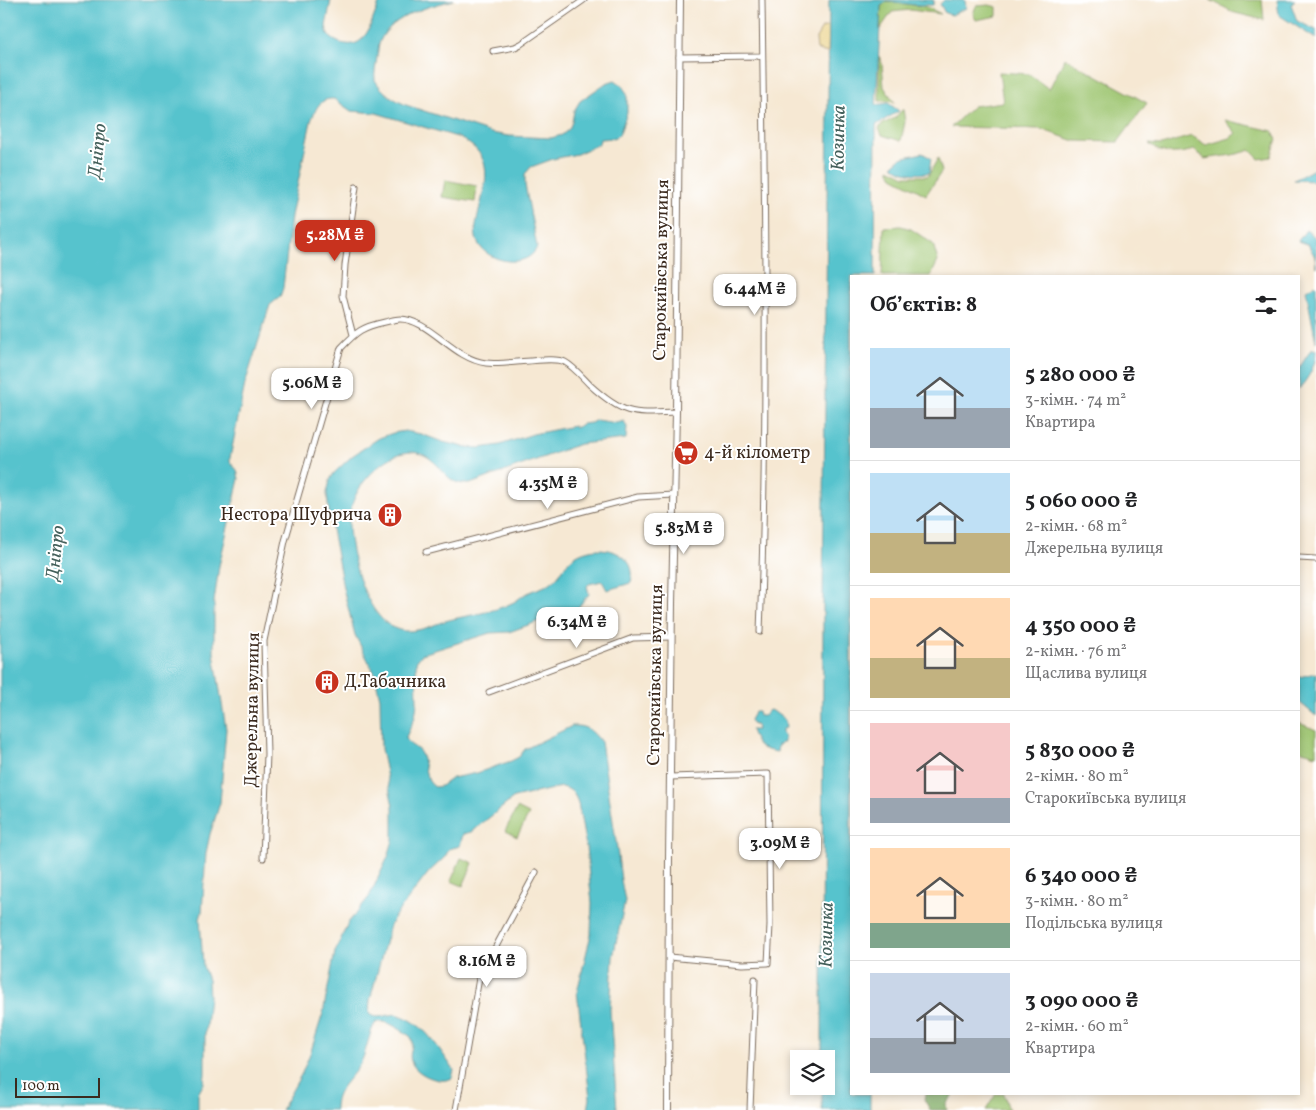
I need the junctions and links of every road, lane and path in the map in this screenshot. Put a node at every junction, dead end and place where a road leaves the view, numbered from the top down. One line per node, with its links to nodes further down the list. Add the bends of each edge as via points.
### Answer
1 (584, 0): 4 (street, via 521,44)
2 (680, 0): 6 (street, Старокиївська вулиця)
3 (762, 0): 14 (street, via 765,308)
4 (493, 51)
5 (760, 56): 6 (street)
6 (680, 57): 9 (street, Старокиївська вулиця)
7 (356, 187): 8 (street, via 343,296)
8 (353, 335): 9 (street, Джерельна вулиця, via 367,326 400,319 418,324 469,359 503,364 556,359 566,362 609,401 630,412); 18 (street, Джерельна вулиця, via 341,348 303,477 285,541 264,641 267,754)
9 (676, 412): 10 (street, Старокиївська вулиця)
10 (674, 495): 11 (street, via 638,497); 15 (street, Старокиївська вулиця)
11 (426, 552)
12 (1300, 558): 13 (street)
13 (1316, 559)
14 (760, 632)
15 (671, 636): 16 (street, via 633,638); 17 (street, Старокиївська вулиця)
16 (489, 692)
17 (670, 777): 20 (street, Старокиївська вулиця); 20 (street, via 768,774 770,925 768,963 742,964)
18 (263, 858)
19 (536, 872): 22 (street, via 479,978)
20 (668, 957): 23 (street, Старокиївська вулиця)
21 (755, 979): 24 (street)
22 (456, 1110)
23 (668, 1110)
24 (750, 1110)

